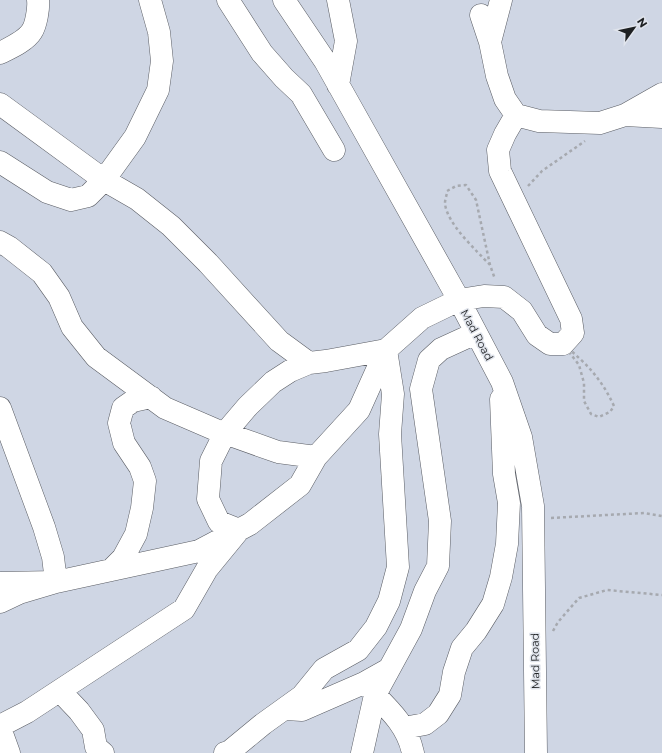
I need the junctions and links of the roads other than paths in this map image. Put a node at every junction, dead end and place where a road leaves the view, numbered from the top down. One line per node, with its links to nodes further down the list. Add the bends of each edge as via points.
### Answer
1 (150, 0): 18 (street, via 160,32 162,61 158,90 135,137)
2 (228, 0): 16 (street, via 262,53 301,94)
3 (284, 0): 10 (street)
4 (338, 0): 10 (street, via 346,41)
5 (501, 0): 8 (street)
6 (40, 3): 9 (street, via 32,31 17,44)
7 (481, 14): 8 (street)
8 (490, 42): 13 (street, via 505,99)
9 (0, 53)
10 (338, 84): 20 (street)
11 (662, 94): 14 (street)
12 (0, 104): 18 (street)
13 (516, 115): 14 (street, via 539,122 600,123); 20 (street, Mad Road, via 498,150 500,171 571,320 573,333 563,344 550,344 537,335 522,311 504,297 484,296)
14 (625, 115): 15 (street)
15 (662, 118)
16 (334, 150)
17 (0, 162): 18 (street, via 47,192 71,200 88,196)
18 (104, 180): 23 (street, via 137,199 171,226 279,341)
19 (0, 242): 25 (street, via 42,273 59,297 72,327 96,357)
20 (459, 300): 21 (street, Mad Road); 22 (street, via 422,318)
21 (476, 333): 24 (street, Mad Road); 34 (street, via 441,349 429,360 421,389 440,521 438,566)
22 (386, 350): 23 (street); 28 (street, via 359,410); 30 (street, via 393,394 390,434)
23 (308, 363): 27 (street, via 273,382)
24 (502, 382): 41 (street, via 504,474 510,503 501,577 493,604 462,648 450,695 438,714 425,724); 47 (street, Mad Road, via 520,437 533,506)
25 (150, 397): 27 (street, via 166,408); 31 (street, via 133,401 123,408 119,423 124,443 140,467 145,481 136,534 123,558)
26 (0, 408): 32 (street, via 44,526 53,557)
27 (225, 433): 28 (street, via 278,452); 29 (street, via 211,462 208,499 219,522)
28 (316, 457): 29 (street, via 300,485)
29 (239, 530): 31 (street, via 199,552); 37 (street, via 207,569 184,609)
30 (398, 567): 34 (street, via 414,577); 39 (street, via 390,601 376,627 358,650 324,669 302,696)
31 (111, 570): 32 (street)
32 (56, 582): 33 (street); 35 (street, via 19,593)
33 (0, 583)
34 (425, 591): 36 (street, via 411,629)
35 (0, 602)
36 (389, 669): 38 (street); 39 (street, via 364,683 302,710)
37 (60, 691): 40 (street); 43 (street, via 84,717 93,730 96,747)
38 (375, 694): 41 (street); 45 (street)
39 (284, 709): 44 (street)
40 (0, 727): 42 (street)
41 (404, 728): 46 (street)
42 (9, 753)
43 (103, 753)
44 (225, 753)
45 (362, 753)
46 (413, 753)
47 (536, 753)

